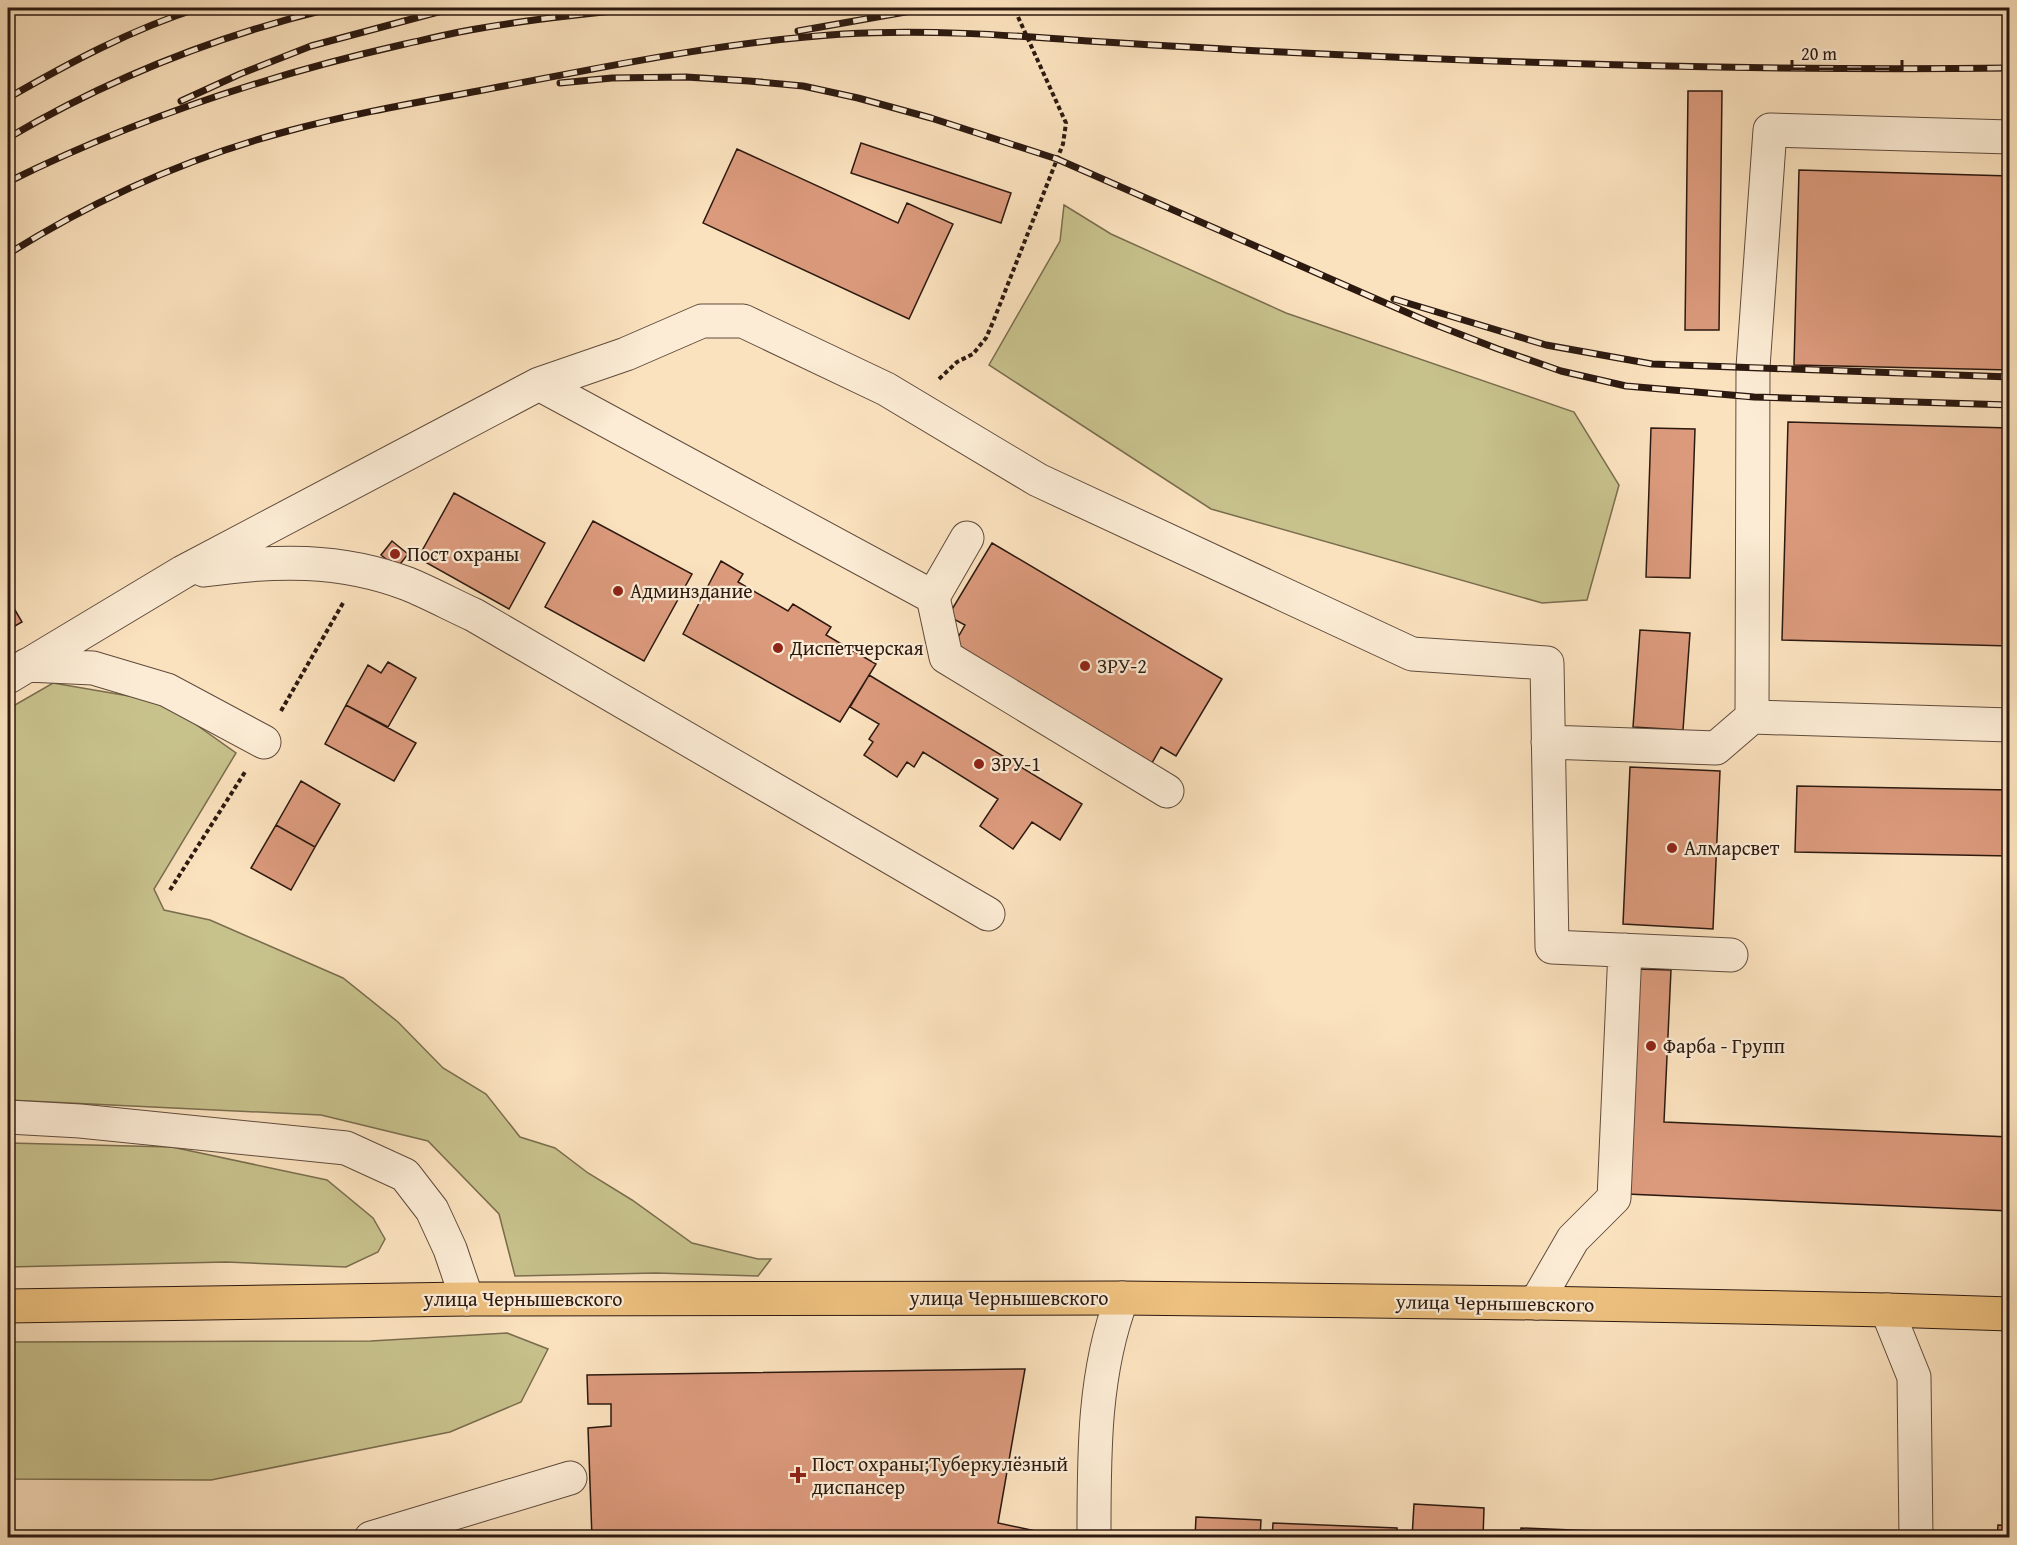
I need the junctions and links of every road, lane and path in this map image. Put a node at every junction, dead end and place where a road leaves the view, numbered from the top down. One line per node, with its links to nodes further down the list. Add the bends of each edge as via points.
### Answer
1 (1014, 8): 4 (path, via 1066,123 1064,144 986,338 973,354 957,362)
2 (2010, 137): 9 (street, via 1770,130 1754,367)
3 (539, 384): 4 (street, via 626,354 702,321 742,321); 6 (street); 7 (street)
4 (912, 405): 12 (street, via 1038,480 1412,654 1547,663)
5 (967, 538): 7 (street)
6 (183, 572): 8 (street); 14 (street, via 302,562 361,570 408,584 474,615)
7 (933, 597): 13 (street, via 946,657)
8 (17, 671): 11 (street, via 93,669 167,690)
9 (1752, 717): 10 (street); 12 (street, via 1716,747)
10 (2010, 725)
11 (264, 742)
12 (1548, 742): 15 (street, via 1552,947)
13 (1167, 791)
14 (988, 914)
15 (1626, 950): 16 (street); 20 (street, via 1614,1198 1573,1239)
16 (1731, 955)
17 (8, 1117): 19 (street, via 346,1148 405,1175 432,1210)
18 (1122, 1298): 19 (main road, улица Чернышевского); 20 (main road, улица Чернышевского); 26 (street, via 1113,1320 1103,1369 1094,1437)
19 (467, 1299): 21 (main road, улица Чернышевского)
20 (1536, 1303): 22 (main road, улица Чернышевского)
21 (8, 1306)
22 (1887, 1310): 23 (main road, улица Чернышевского); 27 (street, via 1914,1377)
23 (2010, 1314)
24 (570, 1478): 25 (street)
25 (371, 1538)
26 (1094, 1538)
27 (1916, 1538)

